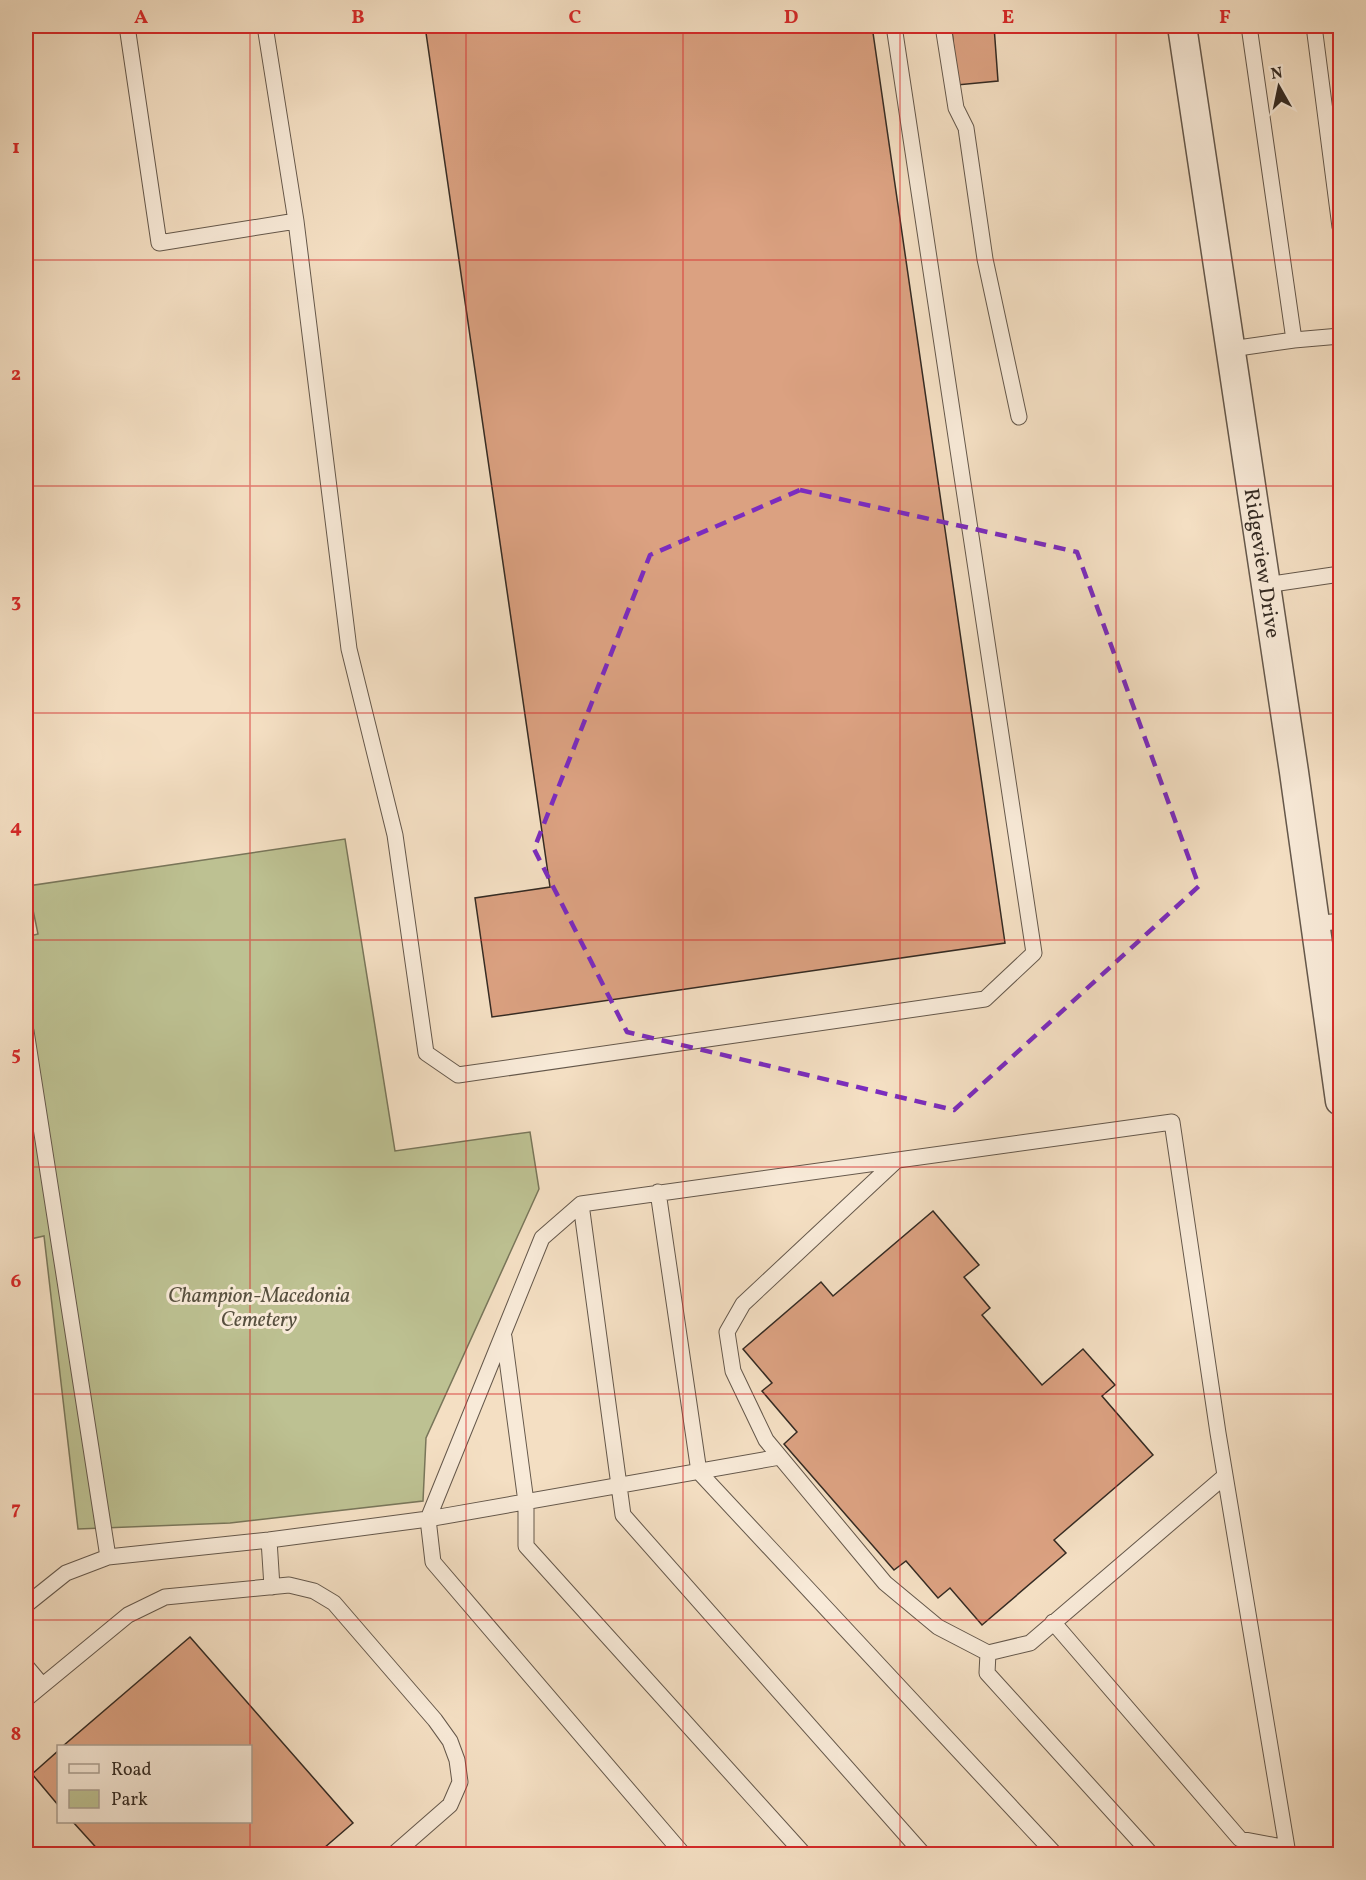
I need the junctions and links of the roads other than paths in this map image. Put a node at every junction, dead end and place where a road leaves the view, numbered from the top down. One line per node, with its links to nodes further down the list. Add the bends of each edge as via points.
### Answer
1 (127, 26): 8 (lane, via 159,243)
2 (265, 26): 8 (lane)
3 (894, 26): 8 (lane, via 1034,953 986,999 458,1075 426,1053 395,835 349,649)
4 (943, 26): 13 (lane, via 956,108 966,128 985,259)
5 (1182, 26): 12 (street, Ridgeview Drive)
6 (1249, 26): 11 (lane)
7 (1314, 26): 9 (lane)
8 (296, 221)
9 (1341, 227)
10 (1341, 336): 11 (lane)
11 (1294, 340): 12 (lane)
12 (1231, 349): 15 (street, Ridgeview Drive)
13 (1019, 417)
14 (1341, 574): 15 (lane)
15 (1266, 585): 16 (street, Ridgeview Drive)
16 (1328, 923): 18 (street, Ridgeview Drive)
17 (26, 1032): 30 (lane)
18 (1341, 1101)
19 (897, 1160): 20 (lane); 23 (lane, via 743,1304 727,1332 733,1371 766,1440); 25 (lane, via 1172,1122)
20 (658, 1192): 21 (lane); 24 (lane)
21 (580, 1204): 22 (lane, via 542,1239); 26 (lane)
22 (504, 1334): 27 (lane); 28 (lane)
23 (780, 1457): 24 (lane); 34 (lane, via 885,1583 938,1627)
24 (699, 1472): 26 (lane); 43 (lane)
25 (1225, 1476): 33 (lane); 38 (lane)
26 (618, 1486): 27 (lane); 42 (lane, via 624,1515)
27 (526, 1502): 28 (lane); 41 (lane, via 526,1546)
28 (428, 1519): 29 (lane); 40 (lane, via 433,1562)
29 (270, 1540): 30 (lane); 31 (lane)
30 (108, 1557): 32 (lane, via 66,1573)
31 (272, 1587): 36 (lane, via 165,1598 128,1615); 39 (lane, via 289,1585 314,1591 334,1603 450,1741 460,1782 450,1805)
32 (26, 1605)
33 (1053, 1622): 34 (lane, via 1030,1643); 38 (lane, via 1240,1839)
34 (988, 1653): 44 (lane, via 987,1673)
35 (26, 1666): 36 (lane)
36 (42, 1685): 37 (lane)
37 (26, 1699)
38 (1287, 1851)
39 (394, 1854)
40 (683, 1854)
41 (804, 1854)
42 (923, 1854)
43 (1055, 1854)
44 (1151, 1854)

